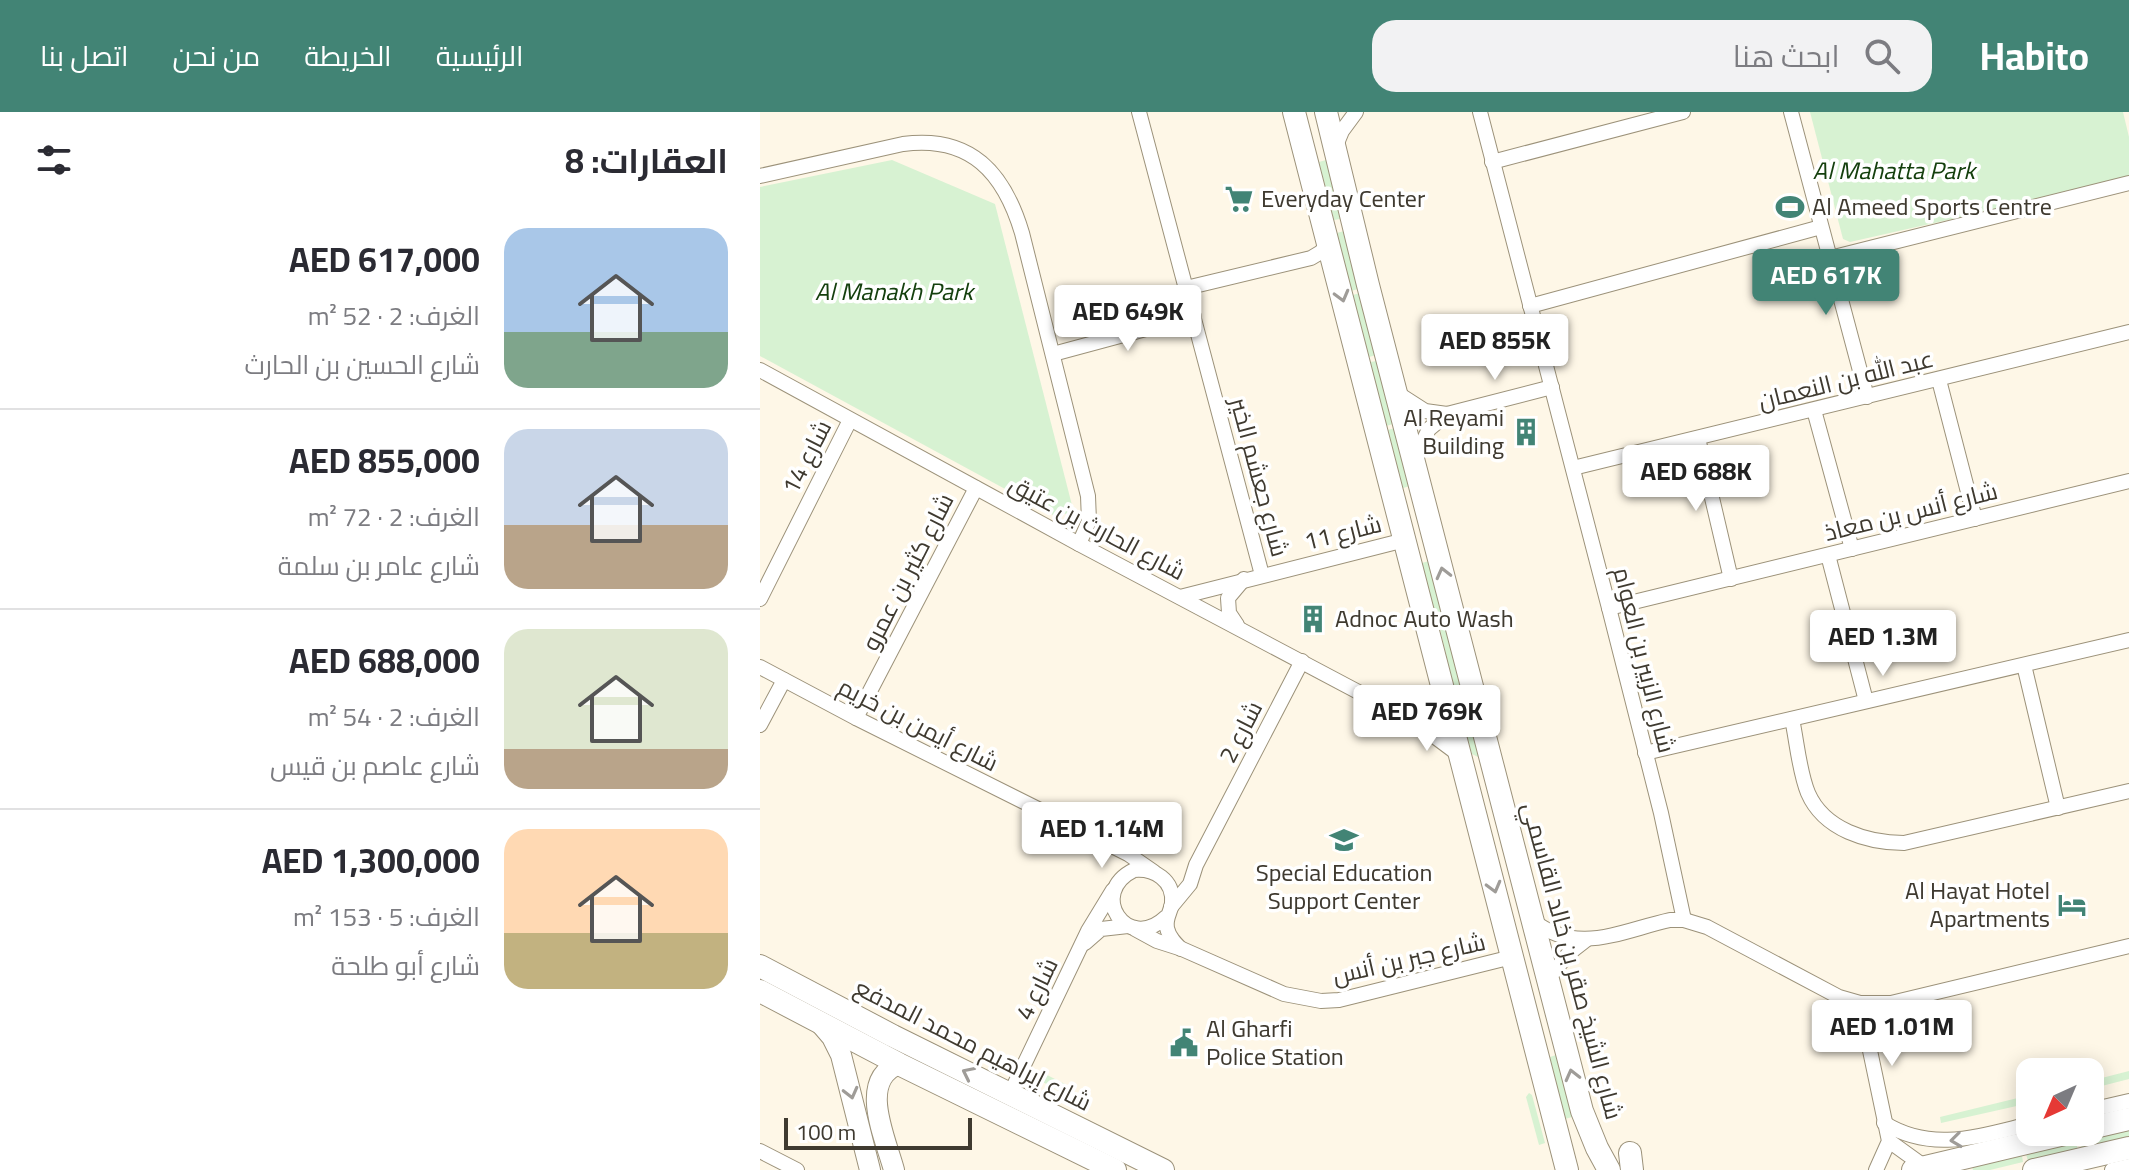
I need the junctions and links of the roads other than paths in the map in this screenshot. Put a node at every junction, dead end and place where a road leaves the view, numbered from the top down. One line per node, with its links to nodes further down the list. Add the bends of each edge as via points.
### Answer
1 (1139, 112): 15 (street, شارع جعشم الخير)
2 (1294, 112): 13 (main road)
3 (1326, 112): 8 (main road, شارع الشيخ صقر بن خالد القاسمي)
4 (1356, 112): 8 (street)
5 (1480, 112): 9 (street, شارع الزبير بن العوام)
6 (1683, 112): 9 (street)
7 (1791, 112): 12 (street)
8 (1335, 148): 23 (main road, شارع الشيخ صقر بن خالد القاسمي)
9 (1492, 162): 16 (street, شارع الزبير بن العوام)
10 (760, 176): 19 (street, via 915,142 967,154 991,171 1010,196)
11 (2129, 183): 14 (street)
12 (1821, 227): 14 (street); 16 (street)
13 (1328, 243): 15 (street, via 1311,258); 34 (main road, one-way to 34)
14 (1830, 258): 24 (street)
15 (1186, 288): 17 (street, شارع جعشم الخير)
16 (1530, 306): 22 (street, شارع الزبير بن العوام)
17 (1194, 316): 19 (street); 38 (street, شارع جعشم الخير)
18 (2129, 332): 21 (street, عبد الله بن النعمان)
19 (1053, 354): 35 (street, via 1090,508)
20 (760, 370): 27 (street, شارع الحارث بن عتيق)
21 (1939, 380): 24 (street, عبد الله بن النعمان); 33 (street)
22 (1552, 387): 26 (street); 30 (street, شارع الزبير بن العوام)
23 (1397, 393): 26 (street, via 1425,411); 29 (main road, شارع الشيخ صقر بن خالد القاسمي)
24 (1867, 397): 25 (street, عبد الله بن النعمان)
25 (1814, 410): 28 (street, عبد الله بن النعمان); 36 (street)
26 (1447, 414): 29 (street, via 1429,429)
27 (850, 420): 32 (street, شارع الحارث بن عتيق); 42 (street, شارع 14)
28 (1698, 438): 30 (street, عبد الله بن النعمان); 40 (street)
29 (1414, 460): 60 (main road, شارع الشيخ صقر بن خالد القاسمي, one-way to 29)
30 (1573, 468): 43 (street, شارع الزبير بن العوام)
31 (2129, 481): 33 (street, شارع أنس بن معاذ)
32 (976, 488): 35 (street, شارع الحارث بن عتيق); 52 (street, شارع كثير بن عمرو)
33 (1975, 519): 36 (street, شارع أنس بن معاذ)
34 (1405, 540): 38 (street, شارع 11); 50 (main road)
35 (1079, 544): 41 (street, شارع الحارث بن عتيق)
36 (1852, 549): 37 (street, شارع أنس بن معاذ)
37 (1828, 555): 40 (street, شارع أنس بن معاذ); 51 (street)
38 (1262, 575): 39 (street, شارع 11)
39 (1245, 579): 41 (street, شارع 11); 44 (street, via 1228,598 1229,613)
40 (1731, 579): 43 (street, شارع أنس بن معاذ)
41 (1180, 597): 44 (street, شارع الحارث بن عتيق)
42 (760, 599)
43 (1609, 608): 56 (street, شارع الزبير بن العوام)
44 (1238, 626): 46 (street, شارع الحارث بن عتيق)
45 (2129, 640): 47 (street)
46 (1302, 661): 54 (street, شارع الحارث بن عتيق); 62 (street, شارع 2)
47 (2024, 665): 51 (street); 59 (street)
48 (760, 667): 49 (street, شارع أيمن بن خريم)
49 (784, 680): 52 (street, شارع أيمن بن خريم); 55 (street)
50 (1446, 701): 54 (street, via 1436,713); 57 (main road)
51 (1866, 701): 53 (street)
52 (856, 718): 61 (street, شارع أيمن بن خريم)
53 (1792, 719): 56 (street); 59 (street, via 1807,792 1817,810 1866,840 1904,843)
54 (1415, 722): 57 (street, شارع الحارث بن عتيق)
55 (760, 725)
56 (1645, 753): 65 (street, شارع الزبير بن العوام)
57 (1461, 757): 60 (main road, via 1479,779 1496,836); 75 (main road, one-way to 75)
58 (2129, 791): 59 (street)
59 (2058, 808)
60 (1511, 839): 67 (main road, شارع الشيخ صقر بن خالد القاسمي)
61 (1100, 842): 63 (street, شارع أيمن بن خريم); 64 (street, via 1115,860)
62 (1196, 865): 63 (street, via 1185,874); 66 (street, شارع 2, via 1185,893)
63 (1158, 875): 64 (street, via 1134,870); 66 (street, via 1172,897)
64 (1115, 886): 70 (street, via 1114,910); 72 (street, شارع 4)
65 (1679, 894): 68 (street, شارع الزبير بن العوام); 69 (street)
66 (1169, 912): 70 (street, via 1158,925); 74 (street, via 1169,935)
67 (1532, 919): 71 (street, via 1551,933); 77 (main road, شارع الشيخ صقر بن خالد القاسمي)
68 (1684, 920): 69 (street); 79 (street)
69 (1660, 922): 71 (street)
70 (1131, 927): 72 (street, شارع 4, via 1101,929); 74 (street, شارع جبر بن أنس)
71 (1586, 940): 77 (street)
72 (1082, 946): 82 (street, شارع 4)
73 (2129, 946): 79 (street, via 1891,1003)
74 (1182, 949): 75 (street, شارع جبر بن أنس, via 1284,994 1321,1001)
75 (1512, 957): 105 (main road)
76 (760, 966): 82 (main road, شارع إبراهيم محمد المدفع, one-way to 76)
77 (1548, 979): 106 (main road, شارع الشيخ صقر بن خالد القاسمي, one-way to 77, via 1582,1111)
78 (760, 991): 80 (main road, شارع إبراهيم محمد المدفع)
79 (1860, 1003): 87 (street)
80 (820, 1023): 81 (main road, شارع إبراهيم محمد المدفع); 97 (street, one-way to 97, via 841,1055)
81 (899, 1064): 86 (main road, شارع إبراهيم محمد المدفع); 103 (street, via 880,1078 876,1095)
82 (1010, 1094): 91 (main road, شارع إبراهيم محمد المدفع)
83 (2129, 1101): 84 (street)
84 (2104, 1107)
85 (2129, 1119): 88 (main road)
86 (1015, 1120): 91 (main road, via 1033,1121 1086,1145 1093,1140); 99 (main road, شارع إبراهيم محمد المدفع)
87 (1884, 1123): 89 (street, one-way to 87, via 1937,1142); 92 (street)
88 (2104, 1125)
89 (2016, 1128)
90 (2016, 1133): 95 (main road)
91 (1091, 1134): 104 (main road, شارع إبراهيم محمد المدفع)
92 (1889, 1141): 100 (street); 107 (street)
93 (2016, 1145): 95 (main road)
94 (2129, 1148): 108 (main road)
95 (1998, 1149): 100 (main road)
96 (760, 1151): 101 (street)
97 (868, 1162): 102 (street, via 873,1151 880,1154)
98 (2129, 1166): 109 (street)
99 (1108, 1168)
100 (1919, 1168)
101 (797, 1170)
102 (886, 1170)
103 (894, 1170)
104 (1163, 1170)
105 (1567, 1170)
106 (1609, 1170)
107 (1876, 1170)
108 (2034, 1170)
109 (2112, 1170)

